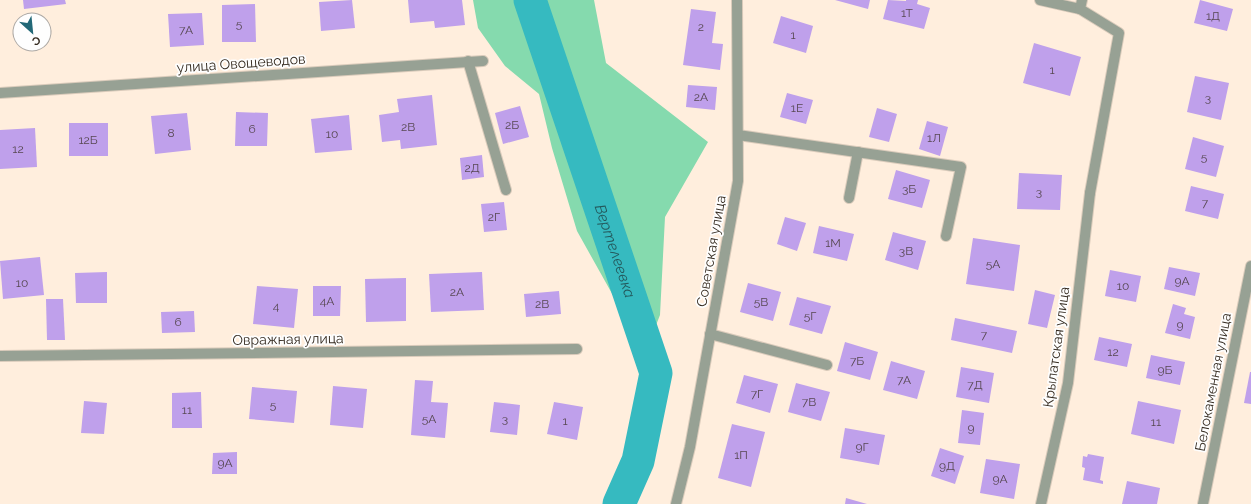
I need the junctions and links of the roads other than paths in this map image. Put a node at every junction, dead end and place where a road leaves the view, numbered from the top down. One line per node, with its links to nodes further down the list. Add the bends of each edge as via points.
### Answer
1 (737, 0): 7 (street, Советская улица)
2 (1040, 0): 3 (street)
3 (1081, 4): 18 (street, Крылатская улица, via 1119,33 1090,193 1068,383)
4 (484, 61): 5 (street, улица Овощеводов)
5 (468, 62): 6 (street, улица Овощеводов); 9 (street)
6 (0, 93)
7 (738, 135): 8 (street); 13 (street, Советская улица, via 738,181)
8 (858, 152): 10 (street); 11 (street, via 961,167)
9 (506, 190)
10 (849, 198)
11 (946, 236)
12 (1251, 266): 19 (street, Белокаменная улица)
13 (710, 334): 16 (street); 17 (street, Советская улица, via 690,447)
14 (577, 349): 15 (street, Овражная улица)
15 (0, 356)
16 (827, 365)
17 (676, 504)
18 (1041, 504)
19 (1203, 504)

